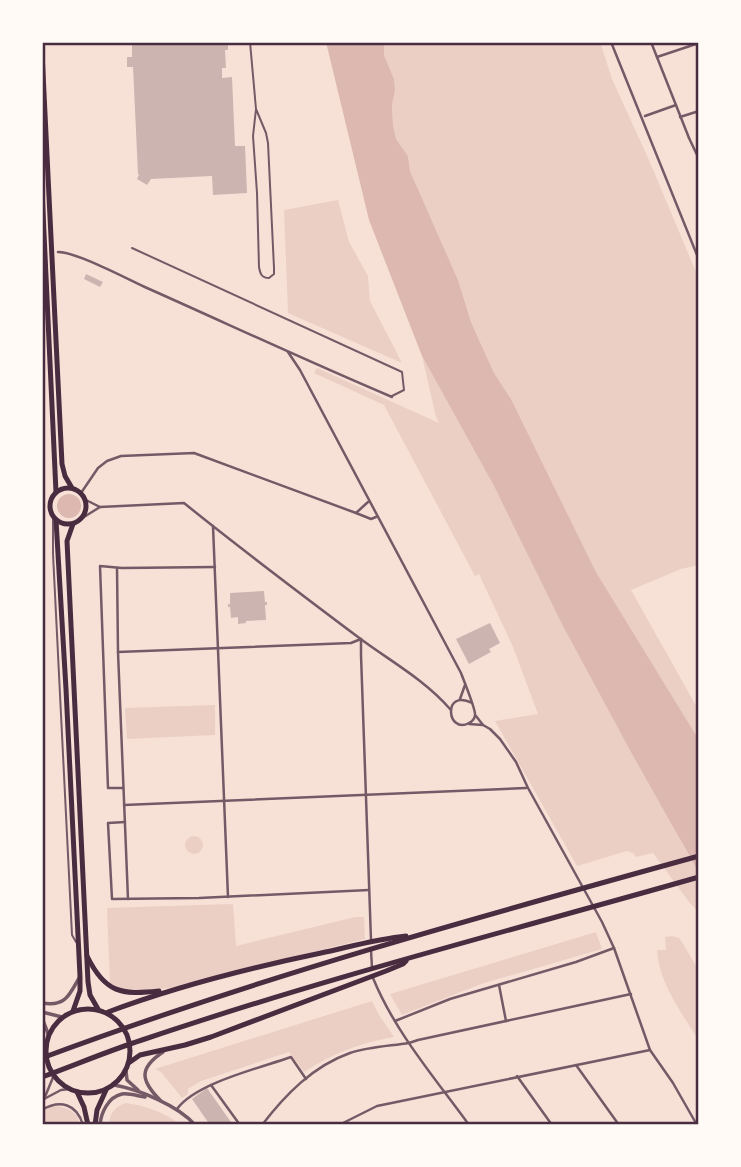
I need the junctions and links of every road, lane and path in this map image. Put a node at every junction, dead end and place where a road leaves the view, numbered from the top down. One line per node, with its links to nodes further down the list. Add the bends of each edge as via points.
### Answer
1 (250, 42): 8 (lane)
2 (611, 42): 16 (street)
3 (651, 42): 6 (street)
4 (699, 43): 6 (street)
5 (42, 52): 19 (highway, via 62,464)
6 (657, 57): 7 (street)
7 (676, 105): 10 (street); 11 (street)
8 (256, 109): 8 (lane, via 253,136 259,267 267,278 274,271 268,143)
9 (699, 111): 11 (street)
10 (645, 116)
11 (680, 117): 12 (street)
12 (699, 160)
13 (42, 190): 20 (highway)
14 (132, 248): 18 (lane, via 402,372 404,390)
15 (58, 252): 17 (street, via 76,256)
16 (699, 260)
17 (288, 352): 18 (street); 23 (street)
18 (391, 397)
19 (72, 488): 20 (highway); 21 (highway)
20 (56, 492): 28 (highway, via 50,503)
21 (81, 493): 22 (highway); 25 (street, via 98,468 121,456 194,453)
22 (86, 500): 24 (street); 26 (highway)
23 (369, 502): 25 (street); 27 (street)
24 (100, 507): 26 (street); 30 (street, via 184,503)
25 (356, 513): 27 (street)
26 (84, 517): 29 (highway)
27 (377, 517): 36 (street)
28 (55, 519): 29 (highway); 60 (highway)
29 (73, 524): 58 (highway, via 67,541)
30 (213, 526): 31 (street); 33 (street)
31 (215, 567): 32 (street); 34 (street)
32 (117, 568): 35 (street); 45 (street, via 100,566 108,788)
33 (362, 639): 34 (street); 37 (street); 47 (street)
34 (218, 648): 35 (street); 48 (street)
35 (118, 652): 45 (street)
36 (465, 685): 38 (street); 40 (street)
37 (440, 697): 39 (street); 41 (street)
38 (460, 700): 39 (street); 40 (street)
39 (455, 702): 41 (street)
40 (472, 703): 42 (street)
41 (450, 709): 43 (street, via 456,723)
42 (475, 715): 43 (street); 44 (street)
43 (468, 724): 44 (street)
44 (483, 725): 46 (street, via 500,739)
45 (123, 788): 49 (street)
46 (528, 788): 47 (street); 57 (street)
47 (366, 794): 48 (street); 53 (street)
48 (225, 800): 49 (street); 54 (street)
49 (124, 805): 50 (street)
50 (125, 822): 55 (street); 55 (street, via 108,822 112,899)
51 (699, 856): 56 (highway)
52 (699, 877): 59 (highway)
53 (369, 890): 54 (street); 72 (street, via 372,976)
54 (228, 897): 55 (street)
55 (128, 899)
56 (383, 942): 62 (highway); 77 (highway, via 134,1023)
57 (614, 948): 61 (street); 63 (street)
58 (87, 956): 62 (highway, via 94,972 116,990); 65 (highway, via 90,995)
59 (385, 967): 76 (highway, via 211,1037); 83 (highway, via 140,1041)
60 (80, 976): 64 (street, via 61,1003); 66 (highway)
61 (499, 985): 71 (street); 72 (street)
62 (169, 990): 68 (highway)
63 (631, 994): 71 (street); 75 (street)
64 (42, 1003)
65 (98, 1009): 66 (highway); 68 (highway)
66 (73, 1011): 69 (highway)
67 (42, 1012): 69 (street)
68 (107, 1012): 78 (highway, via 125,1028)
69 (62, 1017): 73 (highway)
70 (42, 1018): 73 (street)
71 (506, 1021): 74 (street)
72 (394, 1022): 74 (street)
73 (48, 1035): 81 (highway, via 48,1063)
74 (409, 1043): 84 (street, via 352,1053); 90 (street)
75 (650, 1050): 79 (street); 107 (street)
76 (164, 1051): 78 (highway, via 140,1055); 94 (street, via 150,1060 145,1071 145,1082)
77 (42, 1058)
78 (130, 1062): 80 (highway)
79 (576, 1066): 82 (street); 106 (street)
80 (126, 1071): 86 (highway); 91 (street, via 127,1080)
81 (54, 1075): 87 (highway); 92 (street)
82 (517, 1076): 90 (street); 105 (street)
83 (42, 1077)
84 (306, 1079): 85 (street, via 291,1057); 102 (street)
85 (211, 1084): 96 (street); 101 (street)
86 (114, 1085): 88 (highway); 91 (street)
87 (70, 1089): 89 (highway); 92 (street)
88 (106, 1090): 89 (highway); 99 (highway, via 97,1110)
89 (77, 1092): 98 (highway)
90 (445, 1093): 103 (street, via 377,1106); 104 (street)
91 (142, 1094): 93 (street)
92 (44, 1099): 95 (street)
93 (154, 1099): 94 (street); 99 (street, via 123,1094 114,1098)
94 (161, 1102): 96 (street)
95 (42, 1104)
96 (177, 1109): 100 (street)
97 (42, 1110): 98 (street, via 54,1104 69,1106)
98 (85, 1125)
99 (97, 1125)
100 (195, 1125)
101 (240, 1125)
102 (262, 1125)
103 (339, 1125)
104 (469, 1125)
105 (552, 1125)
106 (620, 1125)
107 (698, 1125)

